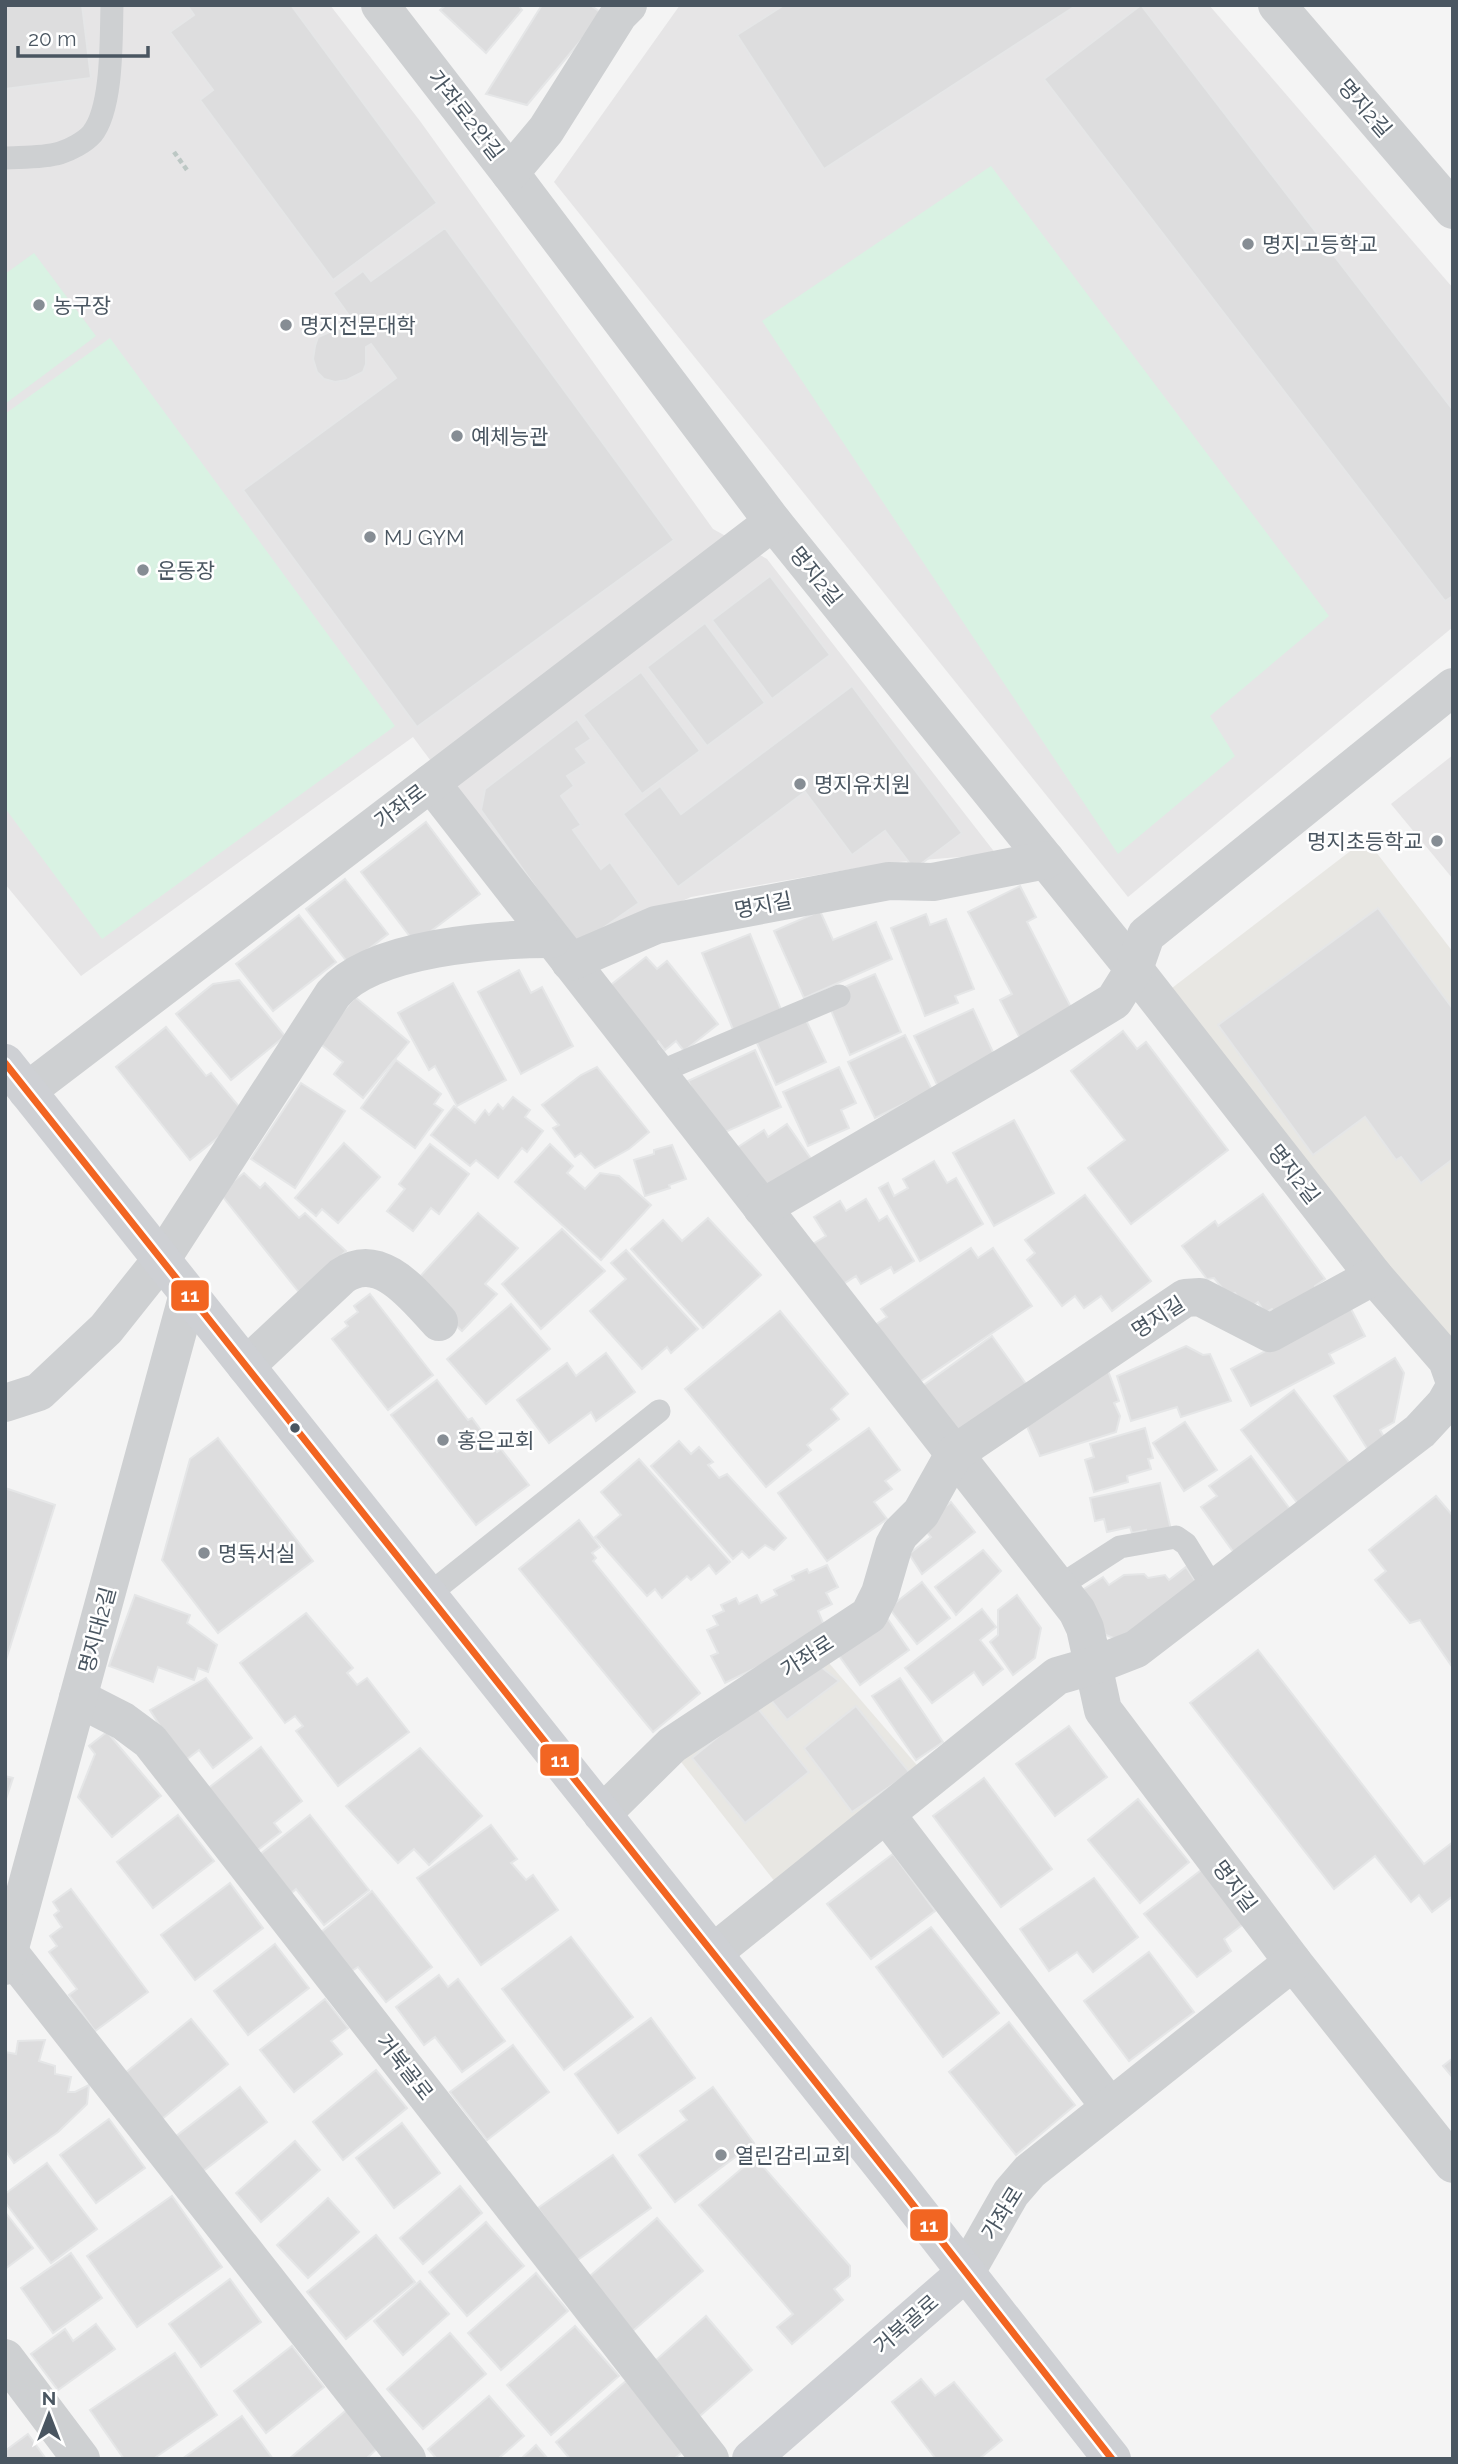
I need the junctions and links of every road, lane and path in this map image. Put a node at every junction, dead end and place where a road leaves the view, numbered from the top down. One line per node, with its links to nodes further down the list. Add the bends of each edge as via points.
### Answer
1 (112, 5): 6 (lane, via 107,90 92,134 57,154)
2 (380, 5): 8 (street, 가좌로2안길)
3 (1277, 5): 9 (street, 명지2길)
4 (619, 8): 8 (street, 가좌로2안길, via 546,131)
5 (174, 152): 7 (path)
6 (5, 158)
7 (187, 170)
8 (510, 173): 10 (street, 명지2길)
9 (1453, 210)
10 (773, 522): 12 (street, 가좌로); 13 (street, 명지2길)
11 (1453, 687): 15 (street, via 1146,935)
12 (430, 783): 14 (street, 명지길); 18 (street, 가좌로)
13 (1046, 860): 14 (street, 명지길, via 933,882 889,881 656,925); 15 (street, 명지2길)
14 (561, 950): 17 (street, 명지길); 20 (street, via 497,939 396,958 343,982)
15 (1134, 969): 19 (street, via 1114,1001); 21 (street, 명지2길)
16 (839, 996): 17 (lane)
17 (657, 1073): 19 (street, 명지길)
18 (16, 1077): 20 (main road, 가좌로)
19 (762, 1208): 29 (street, 명지길)
20 (161, 1260): 22 (main road, 가좌로); 27 (street, via 106,1329 45,1387)
21 (1374, 1276): 25 (street, 명지2길, via 1447,1360); 29 (street, 명지길, via 1270,1333 1200,1297 1185,1298)
22 (188, 1294): 24 (main road, 가좌로); 34 (street, 명지대2길)
23 (439, 1322): 24 (street, via 392,1276 373,1270 353,1271 342,1276)
24 (246, 1366): 32 (main road, 가좌로)
25 (1453, 1377)
26 (1453, 1390): 31 (street, via 1420,1431)
27 (5, 1403)
28 (659, 1411): 32 (lane)
29 (954, 1454): 30 (street, 명지길); 35 (street, 가좌로, via 921,1513 894,1545 869,1615 672,1745)
30 (1058, 1587): 31 (lane, via 1120,1548 1176,1537 1186,1544); 33 (street, 명지길, via 1082,1619)
31 (1214, 1589): 33 (street, via 1136,1649)
32 (428, 1595): 35 (main road, 가좌로)
33 (1095, 1665): 36 (street, via 1057,1676); 39 (street, 명지길, via 1103,1710)
34 (78, 1698): 38 (street, 명지대2길); 46 (street, 거북골로, via 150,1741)
35 (602, 1814): 37 (main road, 가좌로)
36 (886, 1814): 37 (street); 40 (street)
37 (713, 1953): 42 (main road, 가좌로)
38 (7, 1955): 45 (street)
39 (1293, 1962): 40 (street, 가좌로); 41 (street, 명지길)
40 (1110, 2107): 42 (street, 가좌로, via 1030,2171 1011,2193)
41 (1453, 2164)
42 (966, 2272): 47 (main road, 거북골로); 48 (main road, 가좌로)
43 (5, 2358): 44 (street)
44 (81, 2459)
45 (407, 2459)
46 (710, 2459)
47 (751, 2459)
48 (1112, 2459)

